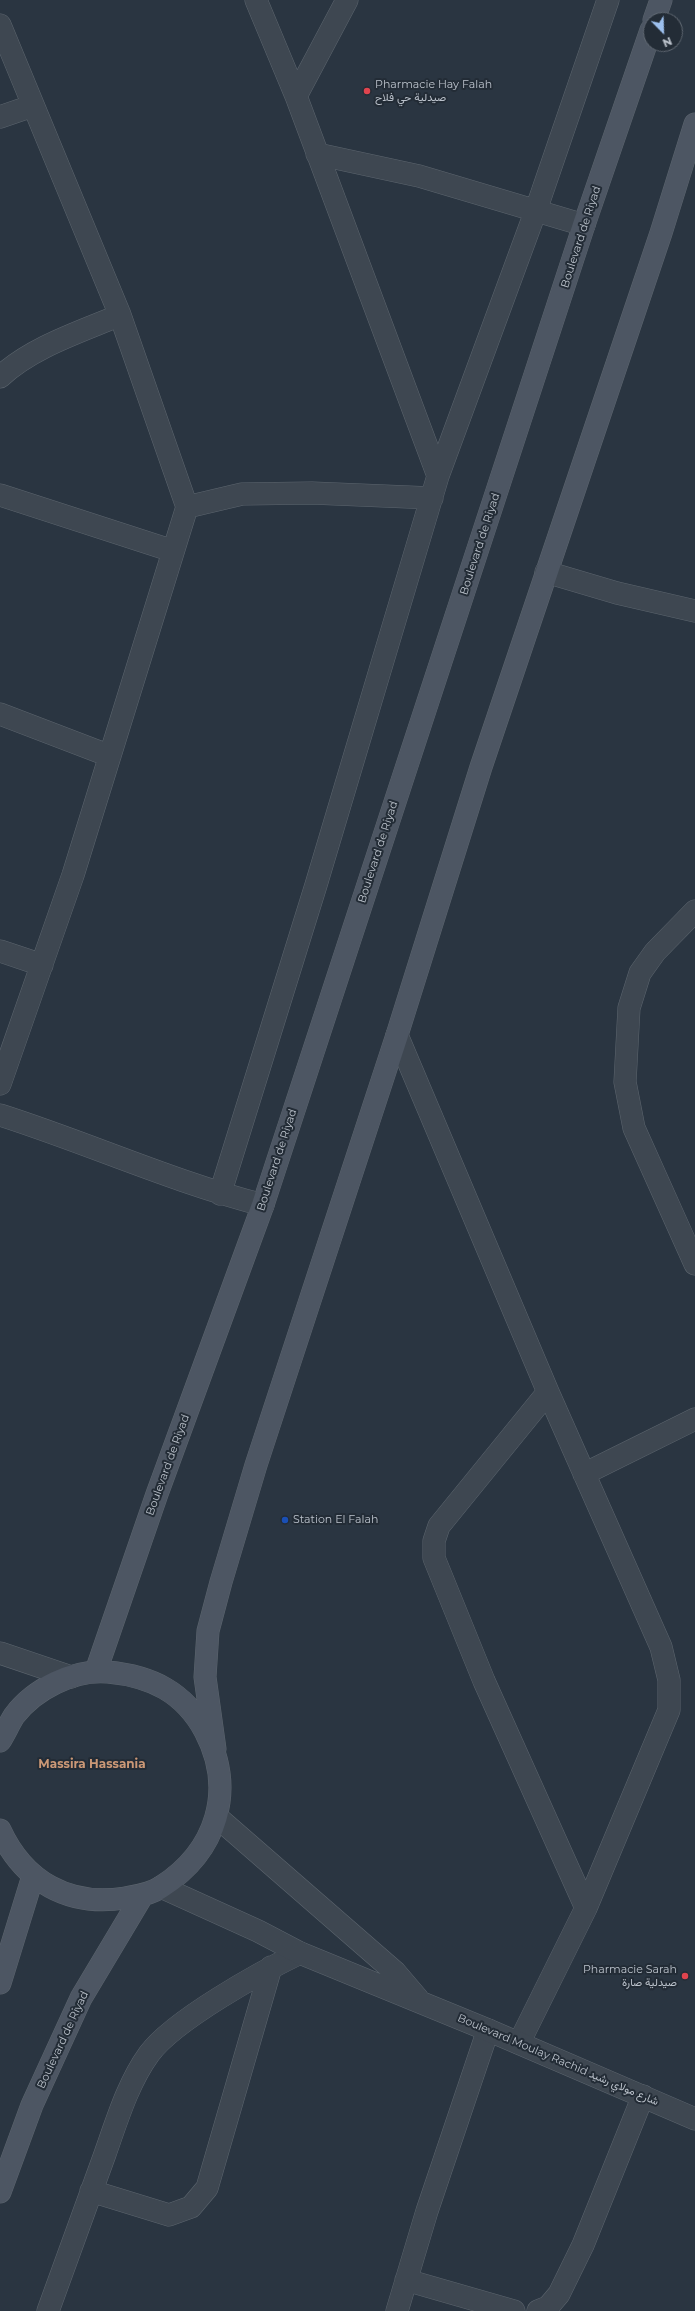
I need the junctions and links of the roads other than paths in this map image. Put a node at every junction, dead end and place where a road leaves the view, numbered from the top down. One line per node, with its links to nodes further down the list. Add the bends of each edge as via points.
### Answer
1 (256, 0): 8 (street)
2 (347, 0): 8 (street)
3 (608, 0): 13 (street)
4 (661, 0): 5 (main road)
5 (657, 12)
6 (0, 25): 9 (street)
7 (643, 52): 14 (main road, Boulevard de Riyad)
8 (296, 96): 12 (street)
9 (32, 106): 10 (street); 15 (street)
10 (0, 117)
11 (695, 124): 22 (main road, via 661,233)
12 (317, 154): 13 (street, via 419,176); 17 (street)
13 (536, 210): 14 (street); 17 (street)
14 (584, 225): 33 (main road, Boulevard de Riyad)
15 (120, 315): 16 (street, via 58,341 9,368); 20 (street)
16 (0, 377)
17 (438, 476): 19 (street)
18 (0, 495): 21 (street)
19 (432, 498): 20 (street, via 312,493 242,494); 32 (street)
20 (187, 507): 21 (street)
21 (173, 551): 25 (street)
22 (546, 572): 23 (street, via 617,594); 29 (main road, via 480,767)
23 (695, 611)
24 (0, 714): 25 (street)
25 (110, 756): 28 (street)
26 (695, 911): 34 (street, via 655,952 640,973 629,1008 626,1082 634,1128)
27 (0, 951): 28 (street)
28 (42, 965): 30 (street)
29 (397, 1035): 35 (street); 42 (main road, via 220,1582 208,1631 205,1677)
30 (0, 1084)
31 (0, 1115): 32 (street)
32 (220, 1194): 33 (street)
33 (263, 1204): 39 (main road, Boulevard de Riyad, via 155,1500)
34 (695, 1264)
35 (548, 1392): 37 (street); 47 (street, via 439,1526 434,1541 434,1558 484,1682)
36 (695, 1419): 37 (street)
37 (584, 1474): 47 (street, via 661,1647 669,1680 669,1710)
38 (0, 1654): 40 (street)
39 (96, 1671): 40 (main road); 42 (main road, via 134,1675 169,1690 197,1716)
40 (71, 1677): 41 (main road, via 40,1692 14,1716)
41 (0, 1741)
42 (215, 1750): 43 (main road, via 220,1772 221,1795)
43 (217, 1817): 46 (main road, via 196,1858); 51 (street, Boulevard Moulay Rachid شارع مولاي رشيد, via 395,1972)
44 (0, 1830): 45 (main road, via 9,1850)
45 (33, 1876): 46 (main road, via 66,1895 104,1902); 50 (main road)
46 (151, 1892): 48 (street, Boulevard Moulay Rachid شارع مولاي رشيد, via 258,1931); 57 (main road, Boulevard de Riyad, via 81,1998 32,2105)
47 (586, 1908): 53 (street)
48 (300, 1953): 49 (street); 51 (street, Boulevard Moulay Rachid شارع مولاي رشيد)
49 (271, 1967): 56 (street, via 195,2015 150,2053 135,2078 120,2112); 56 (street, via 207,2188 191,2207 169,2215)
50 (0, 1983)
51 (421, 2003): 52 (street, Boulevard Moulay Rachid شارع مولاي رشيد)
52 (488, 2030): 53 (street, Boulevard Moulay Rachid شارع مولاي رشيد); 58 (street)
53 (519, 2043): 54 (street, Boulevard Moulay Rachid شارع مولاي رشيد)
54 (643, 2096): 55 (street, Boulevard Moulay Rachid شارع مولاي رشيد); 62 (street, via 583,2245 559,2294 548,2307)
55 (695, 2119)
56 (91, 2191): 59 (street)
57 (0, 2192)
58 (406, 2280): 60 (street); 61 (street)
59 (48, 2311)
60 (397, 2311)
61 (514, 2311)
62 (538, 2311)

